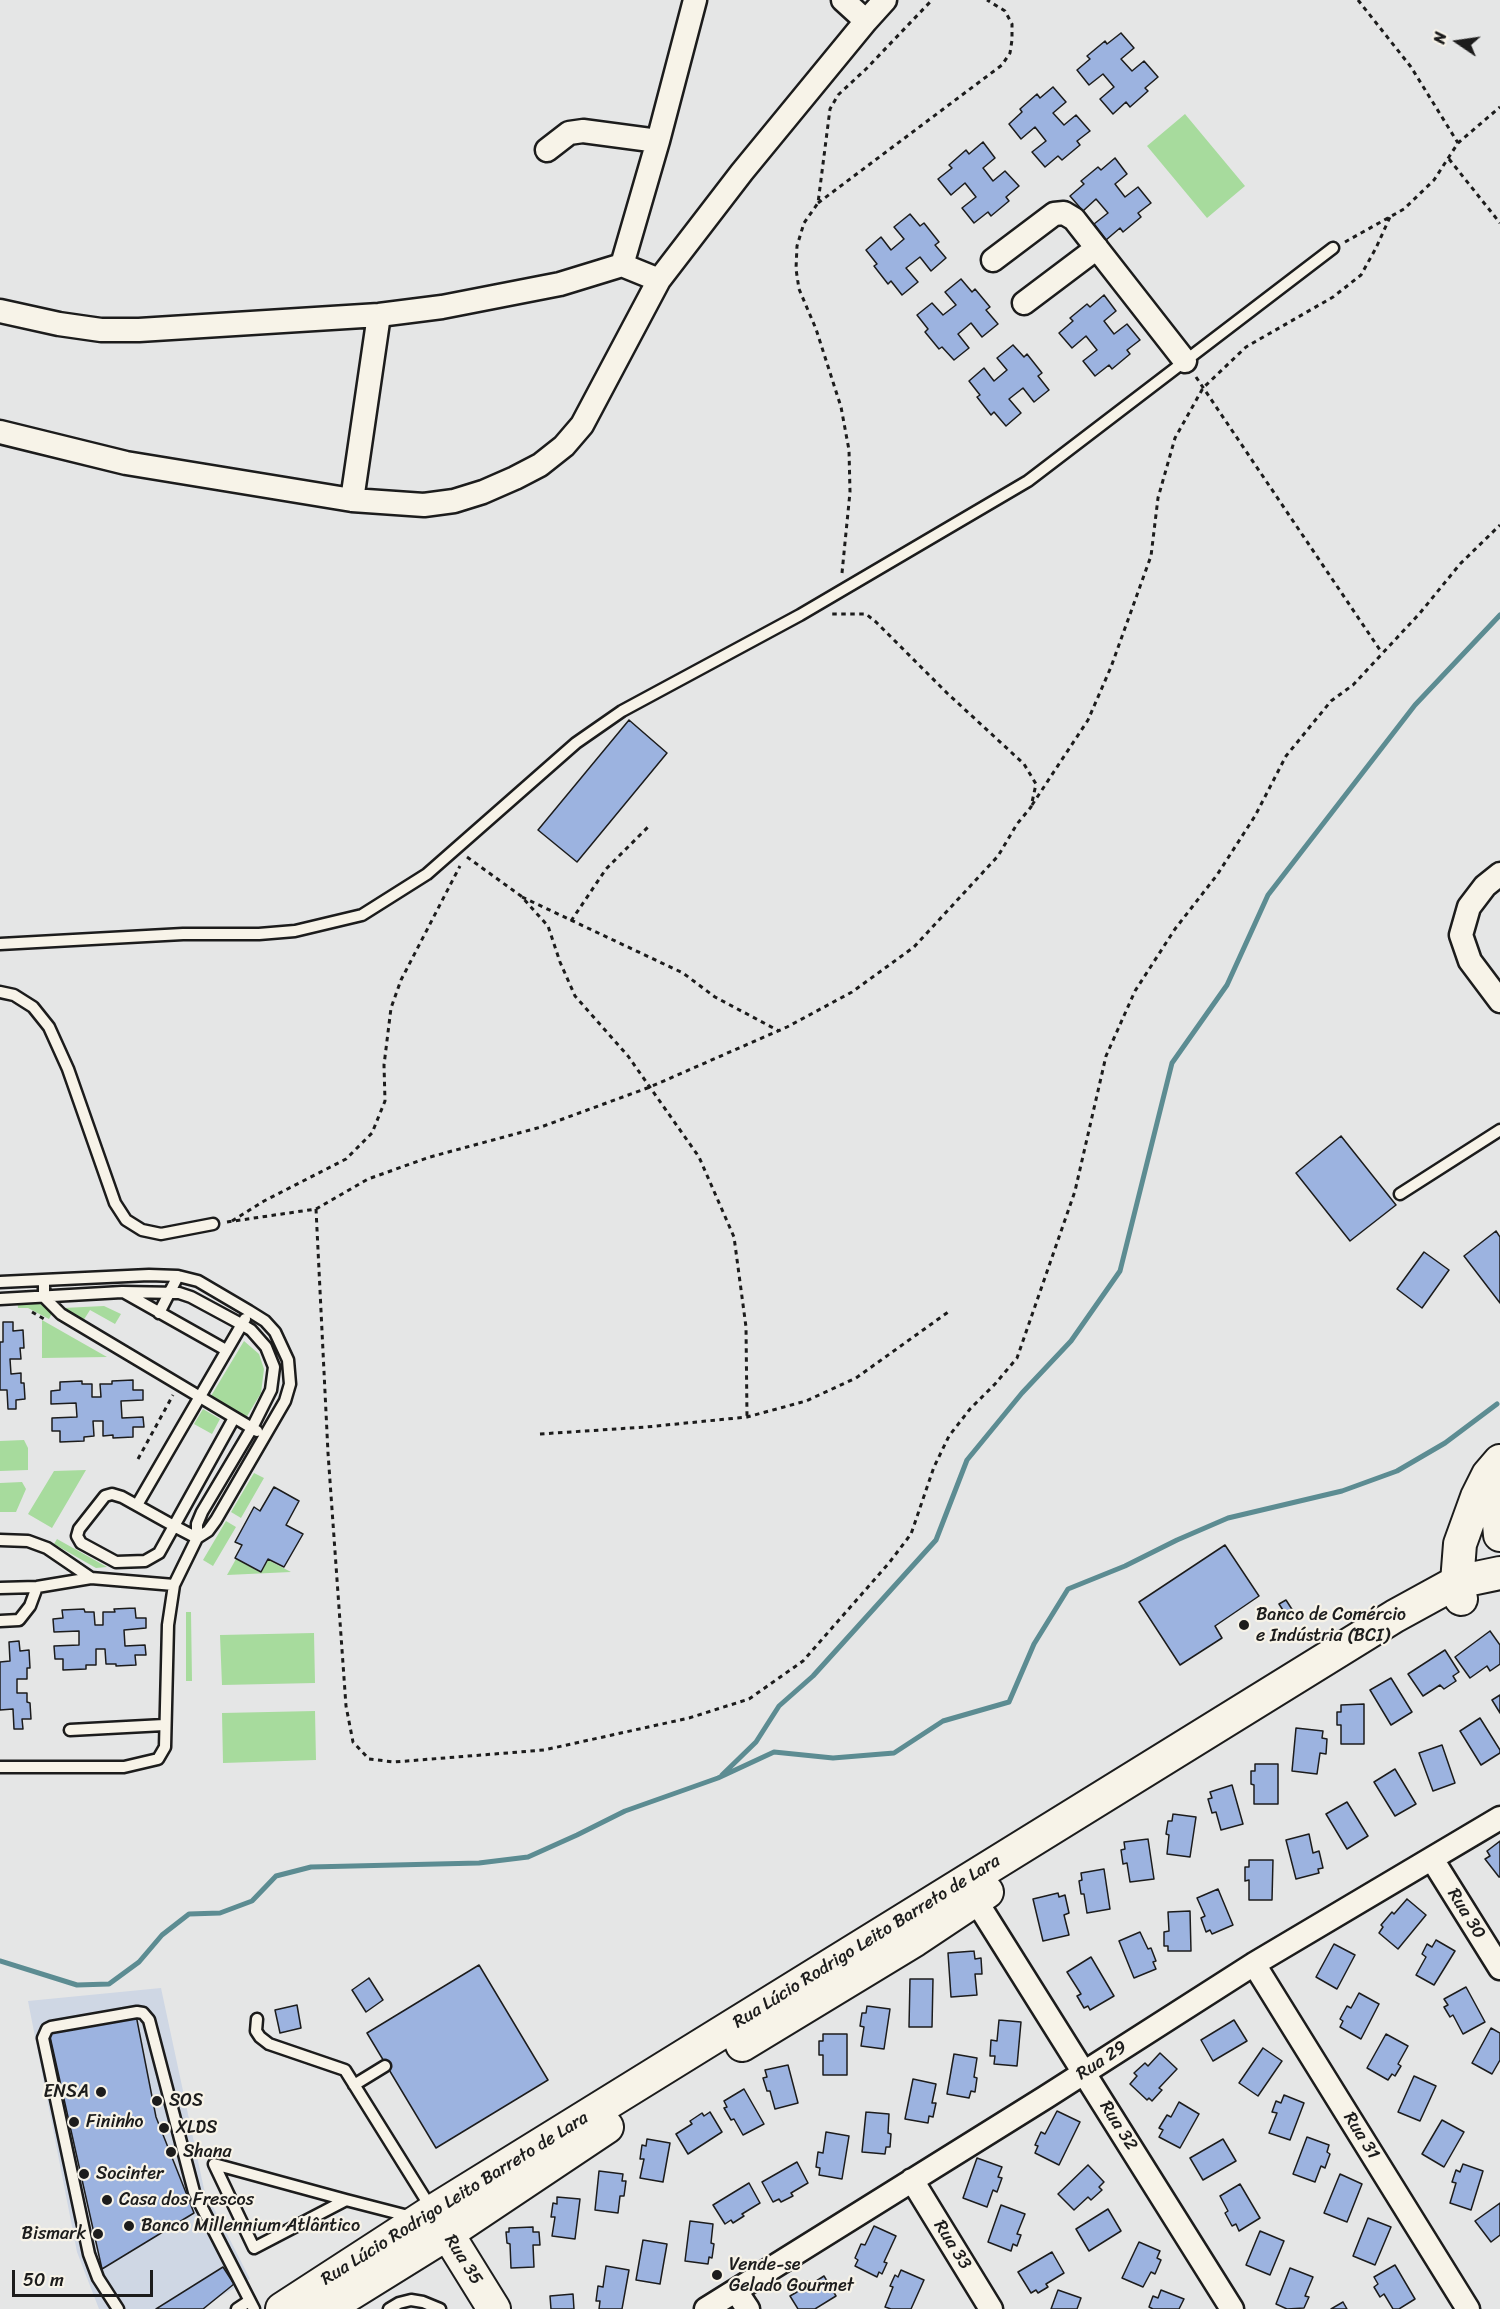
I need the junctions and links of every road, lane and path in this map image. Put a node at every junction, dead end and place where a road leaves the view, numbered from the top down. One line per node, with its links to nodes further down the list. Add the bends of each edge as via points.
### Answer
1 (695, 0): 10 (street)
2 (843, 0): 8 (street)
3 (885, 0): 8 (street)
4 (932, 0): 5 (path); 14 (path, via 838,95 830,109)
5 (937, 0)
6 (987, 0): 14 (path, via 1005,11 1012,24 1010,53 1002,65)
7 (1358, 0): 11 (path, via 1411,67)
8 (866, 21): 21 (street)
9 (1500, 107): 11 (path)
10 (658, 141): 12 (street, via 583,131 568,134); 20 (street)
11 (1458, 143): 13 (path)
12 (547, 150)
13 (1448, 158): 15 (path, via 1434,180); 16 (path)
14 (818, 203): 30 (path, via 804,223 796,268 799,289 841,407 849,450 850,492)
15 (1390, 217): 18 (path); 26 (path, via 1361,276 1333,297 1246,347)
16 (1500, 223)
17 (1097, 248): 19 (street, via 1074,219 1064,213 1054,214); 22 (street); 25 (street)
18 (1333, 248): 25 (lane)
19 (993, 260)
20 (622, 265): 21 (street); 24 (street, via 548,287)
21 (659, 280): 28 (street, via 582,426 540,465 454,501 424,505)
22 (1024, 303)
23 (0, 311): 24 (street, via 101,330)
24 (379, 315): 28 (street)
25 (1185, 361): 26 (path); 30 (lane, via 1028,481)
26 (1203, 388): 32 (path); 33 (path, via 1175,438 1158,498 1151,556 1111,667 1088,720)
27 (0, 432): 28 (street, via 126,463)
28 (352, 500)
29 (1500, 525): 32 (path, via 1460,564)
30 (841, 590): 31 (lane)
31 (800, 615): 33 (path, via 866,614 876,622 1024,764 1036,784); 35 (lane, via 622,711 576,743)
32 (1383, 654): 46 (path, via 1331,701 1286,756 1255,816 1135,991 1106,1056 1075,1191 1017,1358 949,1436 911,1534 803,1661 749,1699 689,1718 544,1750 394,1762 369,1759 353,1742 346,1706 328,1453)
33 (1031, 807): 42 (path, via 999,856 914,947 852,993)
34 (649, 826): 38 (path, via 606,869)
35 (461, 851): 37 (path); 39 (lane, via 362,915 295,931); 47 (path, via 391,1008 384,1065 385,1101 372,1133 346,1160)
36 (1500, 874): 41 (street, via 1468,907 1461,935 1470,961)
37 (521, 896): 38 (path); 43 (path, via 548,926 574,996)
38 (571, 921): 42 (path, via 683,973 715,997)
39 (0, 944)
40 (0, 992): 48 (lane, via 14,995 33,1007 49,1027 68,1069 115,1203 126,1220 142,1230 161,1234)
41 (1500, 1001)
42 (779, 1030): 43 (path)
43 (650, 1087): 46 (path, via 542,1127 430,1157 368,1179); 65 (path, via 699,1157 734,1237 746,1327)
44 (1500, 1130): 45 (lane)
45 (1400, 1194)
46 (316, 1209): 47 (path)
47 (231, 1222): 48 (path)
48 (213, 1224)
49 (178, 1276): 50 (lane); 53 (lane); 57 (lane, via 198,1281)
50 (44, 1280): 51 (lane); 54 (lane)
51 (0, 1282)
52 (122, 1292): 53 (lane); 54 (lane); 59 (lane)
53 (168, 1293): 59 (lane); 61 (lane, via 191,1297)
54 (44, 1297): 55 (lane); 64 (lane, via 61,1314)
55 (0, 1299)
56 (951, 1310): 65 (path, via 856,1378 806,1401)
57 (249, 1311): 61 (lane); 69 (lane, via 275,1332 288,1360 290,1384 285,1401)
58 (32, 1312): 60 (path)
59 (159, 1313): 62 (lane)
60 (51, 1323)
61 (241, 1324): 62 (lane); 67 (lane, via 266,1347 274,1367 271,1390)
62 (226, 1350): 64 (lane)
63 (175, 1392): 70 (path)
64 (200, 1397): 66 (lane); 73 (lane)
65 (747, 1417): 68 (path)
66 (234, 1418): 67 (lane); 74 (lane)
67 (252, 1428): 69 (lane); 76 (lane, via 202,1512)
68 (540, 1434)
69 (265, 1436): 76 (lane, via 216,1520)
70 (138, 1459)
71 (1500, 1461): 83 (street, via 1488,1475 1460,1544)
72 (1500, 1500): 75 (street)
73 (137, 1505): 74 (lane); 74 (lane, via 115,1494 105,1496 79,1529 81,1543 116,1563 144,1561 159,1553)
74 (174, 1526): 76 (lane)
75 (1500, 1535)
76 (197, 1538): 80 (lane)
77 (0, 1540): 79 (lane, via 28,1541 47,1548)
78 (1500, 1573): 83 (street)
79 (91, 1578): 80 (lane); 81 (lane)
80 (174, 1585): 86 (lane, via 168,1625)
81 (37, 1587): 82 (lane); 85 (lane, via 19,1620)
82 (0, 1588)
83 (1459, 1591): 84 (street); 91 (street, Rua Lúcio Rodrigo Leito Barreto de Lara, via 1338,1671)
84 (1500, 1591)
85 (0, 1622)
86 (164, 1725): 87 (lane); 88 (lane, via 165,1747 158,1759 145,1763 124,1767)
87 (70, 1730)
88 (0, 1767)
89 (1500, 1818): 90 (street, Rua 29)
90 (1432, 1859): 92 (street, Rua 29); 93 (street, Rua 30)
91 (970, 1891): 96 (street, Rua 32); 100 (street, Rua Lúcio Rodrigo Leito Barreto de Lara, via 915,1940 619,2120)
92 (1254, 1964): 96 (street, Rua 29); 113 (street, Rua 31)
93 (1500, 1968)
94 (257, 2019): 97 (lane, via 256,2031 269,2044 345,2070)
95 (384, 2066): 97 (lane)
96 (1085, 2072): 98 (street, Rua 29); 112 (street, Rua 32)
97 (354, 2085): 100 (lane)
98 (912, 2180): 101 (street, Rua 29); 111 (street, Rua 33)
99 (346, 2200): 99 (lane, via 291,2185 214,2164 254,2248); 100 (lane)
100 (434, 2221): 105 (street, Rua Lúcio Rodrigo Leito Barreto de Lara); 106 (street, Rua Lúcio Rodrigo Leito Barreto de Lara); 109 (street, Rua 35)
101 (742, 2300): 110 (street, Rua 29)
102 (251, 2305): 103 (lane, via 194,2192 148,2020 144,2013 137,2012 51,2027 43,2038 89,2254 98,2278); 104 (lane)
103 (118, 2309)
104 (237, 2309)
105 (282, 2309)
106 (326, 2309)
107 (389, 2309): 108 (lane, via 411,2300)
108 (440, 2309)
109 (494, 2309)
110 (706, 2309)
111 (991, 2309)
112 (1232, 2309)
113 (1468, 2309)

